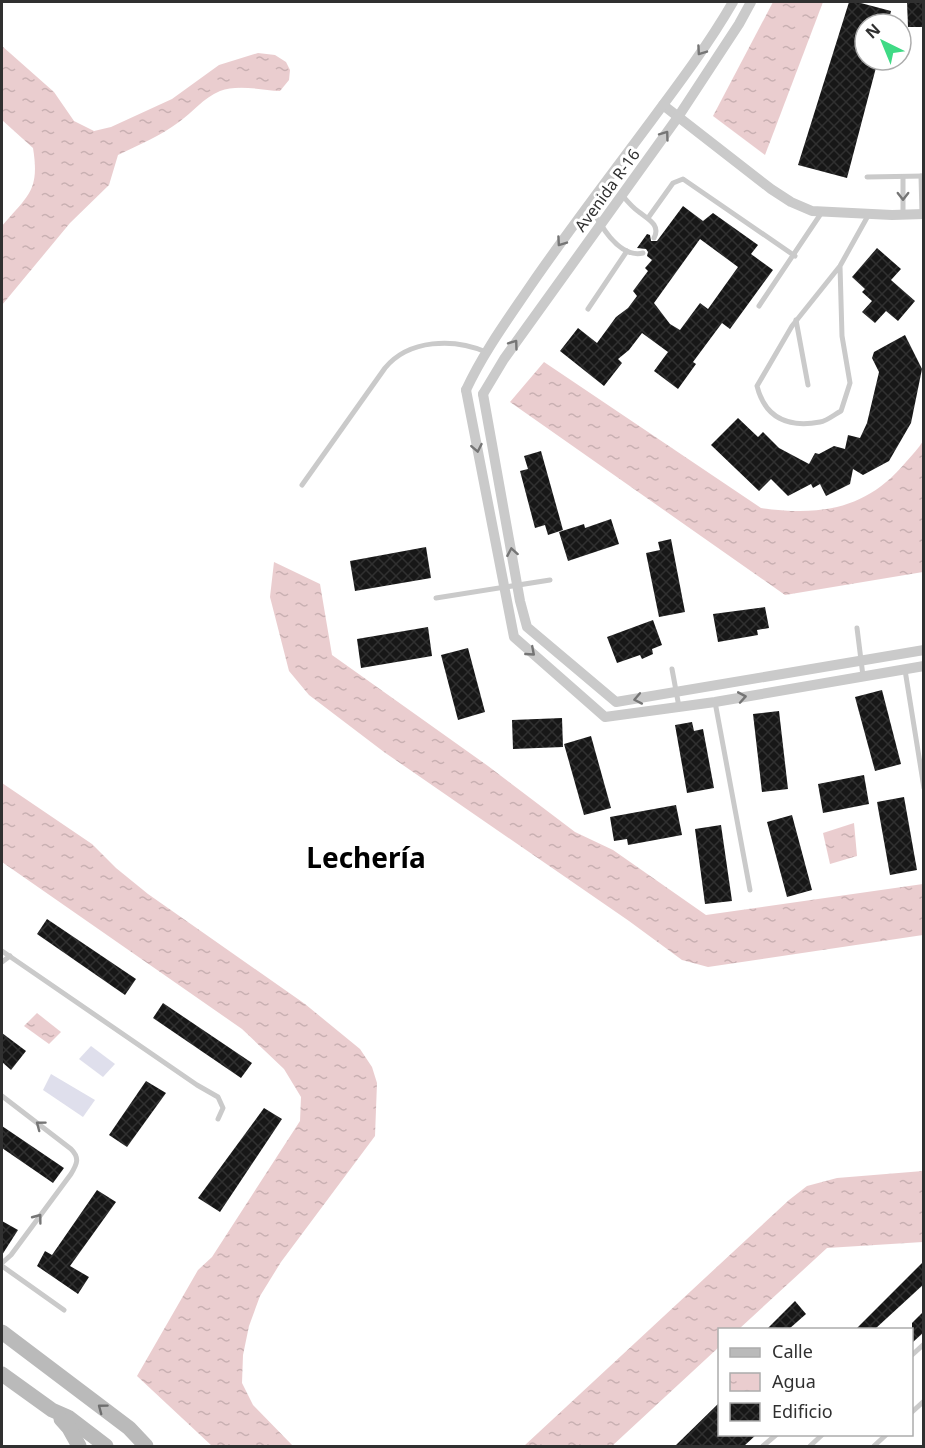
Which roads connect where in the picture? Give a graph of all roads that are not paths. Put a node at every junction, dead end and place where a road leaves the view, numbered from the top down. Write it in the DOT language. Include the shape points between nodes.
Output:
graph roads {
  1 [pos="733,2"];
  2 [pos="751,2"];
  3 [pos="663,105"];
  4 [pos="678,117"];
  5 [pos="922,176"];
  6 [pos="867,177"];
  7 [pos="903,177"];
  8 [pos="622,195"];
  9 [pos="589,204"];
  10 [pos="822,212"];
  11 [pos="869,214"];
  12 [pos="923,214"];
  13 [pos="903,215"];
  14 [pos="648,218"];
  15 [pos="600,225"];
  16 [pos="654,238"];
  17 [pos="627,251"];
  18 [pos="643,253"];
  19 [pos="795,256"];
  20 [pos="840,267"];
  21 [pos="759,306"];
  22 [pos="588,309"];
  23 [pos="796,320"];
  24 [pos="487,352"];
  25 [pos="808,385"];
  26 [pos="466,390"];
  27 [pos="483,394"];
  28 [pos="302,485"];
  29 [pos="550,580"];
  30 [pos="518,586"];
  31 [pos="503,588"];
  32 [pos="436,598"];
  33 [pos="857,628"];
  34 [pos="924,650"];
  35 [pos="861,661"];
  36 [pos="924,666"];
  37 [pos="672,669"];
  38 [pos="905,670"];
  39 [pos="807,671"];
  40 [pos="863,676"];
  41 [pos="809,686"];
  42 [pos="676,692"];
  43 [pos="715,702"];
  44 [pos="679,707"];
  45 [pos="924,788"];
  46 [pos="750,890"];
  47 [pos="2,951"];
  48 [pos="10,956"];
  49 [pos="2,962"];
  50 [pos="2,1096"];
  51 [pos="218,1119"];
  52 [pos="2,1264"];
  53 [pos="64,1310"];
  54 [pos="2,1332"];
  55 [pos="2,1374"];
  56 [pos="52,1410"];
  57 [pos="775,1436"];
  58 [pos="79,1446"];
  59 [pos="106,1446"];
  60 [pos="146,1446"];
  61 [pos="763,1446"];
  1 -- 3 [label="street, Avenida R-16, one-way"];
  2 -- 4 [label="street, Avenida R-16"];
  3 -- 4 [label="street"];
  3 -- 9 [label="street, Avenida R-16"];
  8 -- 4 [label="street, Avenida R-16, one-way"];
  4 -- 10 [label="street" via="771,189 791,202"];
  5 -- 7 [label="lane"];
  5 -- 12 [label="lane"];
  6 -- 7 [label="lane"];
  7 -- 13 [label="lane, one-way"];
  8 -- 14 [label="lane"];
  8 -- 15 [label="street, Avenida R-16"];
  9 -- 15 [label="lane"];
  9 -- 24 [label="street, Avenida R-16, one-way"];
  10 -- 11 [label="street"];
  10 -- 19 [label="lane"];
  11 -- 13 [label="street"];
  11 -- 20 [label="lane"];
  12 -- 13 [label="street"];
  14 -- 16 [label="lane" via="655,226"];
  14 -- 19 [label="lane" via="673,183 683,179"];
  15 -- 17 [label="lane"];
  27 -- 15 [label="street, Avenida R-16, one-way"];
  17 -- 18 [label="lane"];
  17 -- 22 [label="lane"];
  19 -- 21 [label="lane"];
  20 -- 23 [label="lane"];
  20 -- 23 [label="lane" via="842,336 850,383 841,411 822,422 793,423 770,414 760,398 757,386"];
  23 -- 25 [label="lane"];
  24 -- 26 [label="street, Avenida R-16"];
  24 -- 28 [label="lane" via="442,344 416,346 401,353 385,368"];
  26 -- 27 [label="street"];
  26 -- 31 [label="street, one-way"];
  30 -- 27 [label="street, one-way"];
  29 -- 30 [label="lane"];
  30 -- 31 [label="lane"];
  42 -- 30 [label="street, one-way" via="616,702 527,627"];
  31 -- 32 [label="lane"];
  31 -- 44 [label="street, one-way" via="514,637 605,717"];
  33 -- 35 [label="lane"];
  34 -- 35 [label="street"];
  35 -- 39 [label="street"];
  35 -- 40 [label="lane"];
  36 -- 38 [label="street"];
  37 -- 42 [label="lane"];
  38 -- 40 [label="street"];
  38 -- 45 [label="lane"];
  39 -- 41 [label="street"];
  39 -- 42 [label="street"];
  40 -- 41 [label="street"];
  43 -- 41 [label="street, one-way"];
  42 -- 44 [label="lane"];
  43 -- 44 [label="street"];
  43 -- 46 [label="lane"];
  47 -- 48 [label="lane"];
  48 -- 49 [label="lane"];
  48 -- 51 [label="lane" via="218,1097 223,1108"];
  52 -- 50 [label="lane, one-way" via="78,1162 71,1149"];
  52 -- 53 [label="lane"];
  60 -- 54 [label="street, one-way" via="129,1428"];
  55 -- 56 [label="street"];
  56 -- 58 [label="street"];
  56 -- 59 [label="street" via="68,1417"];
  57 -- 61 [label="lane"];
}
